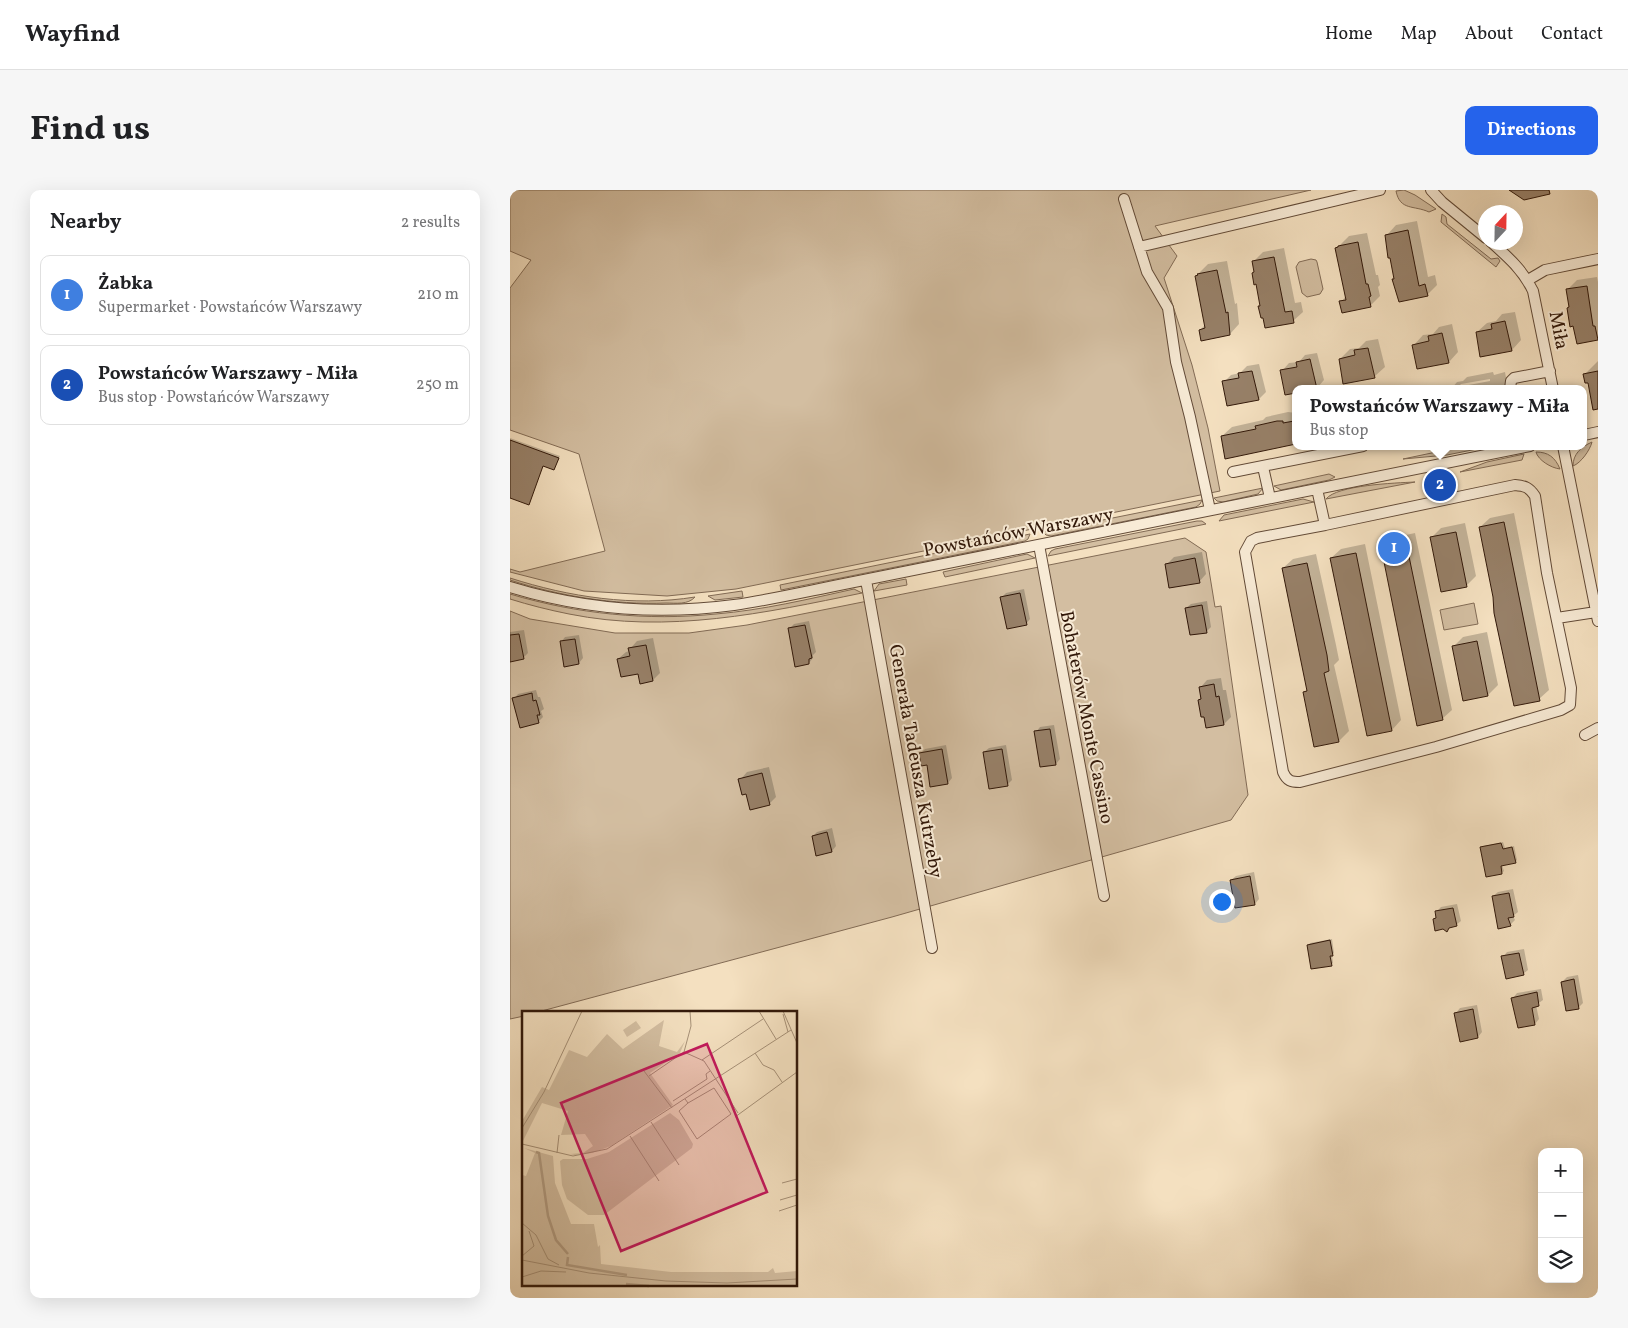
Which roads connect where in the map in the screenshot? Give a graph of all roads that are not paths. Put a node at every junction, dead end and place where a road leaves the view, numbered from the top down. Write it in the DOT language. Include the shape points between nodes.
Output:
graph roads {
  1 [pos="1380,190"];
  2 [pos="1431,190"];
  3 [pos="1124,199"];
  4 [pos="1478,231"];
  5 [pos="1139,247"];
  6 [pos="1500,250"];
  7 [pos="1598,259"];
  8 [pos="1528,280"];
  9 [pos="1550,371"];
  10 [pos="1510,385"];
  11 [pos="1553,385"];
  12 [pos="1344,450"];
  13 [pos="1510,450"];
  14 [pos="1564,450"];
  15 [pos="1264,467"];
  16 [pos="1233,472"];
  17 [pos="1317,489"];
  18 [pos="1270,498"];
  19 [pos="1210,510"];
  20 [pos="1325,525"];
  21 [pos="1039,545"];
  22 [pos="866,580"];
  23 [pos="510,587"];
  24 [pos="1597,616"];
  25 [pos="1556,618"];
  26 [pos="1598,728"];
  27 [pos="1586,735"];
  28 [pos="1104,896"];
  29 [pos="932,948"];
  1 -- 5 [label="street"];
  2 -- 4 [label="street"];
  3 -- 5 [label="street"];
  5 -- 19 [label="street" via="1147,272 1168,308 1176,362"];
  6 -- 8 [label="street"];
  7 -- 8 [label="street" via="1546,270"];
  8 -- 9 [label="street, Miła" via="1535,298"];
  9 -- 10 [label="street" via="1514,378"];
  9 -- 11 [label="street, Miła"];
  12 -- 15 [label="street"];
  13 -- 17 [label="street, Powstańców Warszawy"];
  14 -- 24 [label="street"];
  15 -- 16 [label="street"];
  15 -- 18 [label="street"];
  17 -- 18 [label="street, Powstańców Warszawy"];
  17 -- 20 [label="street"];
  18 -- 19 [label="street, Powstańców Warszawy"];
  19 -- 21 [label="street, Powstańców Warszawy"];
  20 -- 25 [label="street" via="1515,485 1525,486 1535,496"];
  20 -- 25 [label="street" via="1257,538 1251,541 1245,552 1283,772 1290,782 1436,747 1570,705 1571,688"];
  21 -- 22 [label="street, Powstańców Warszawy"];
  21 -- 28 [label="street, Bohaterów Monte Cassino"];
  22 -- 23 [label="street, Powstańców Warszawy" via="760,601 646,610 599,606"];
  22 -- 29 [label="street, Generała Tadeusza Kutrzeby"];
  24 -- 25 [label="street"];
  26 -- 27 [label="street"];
}
